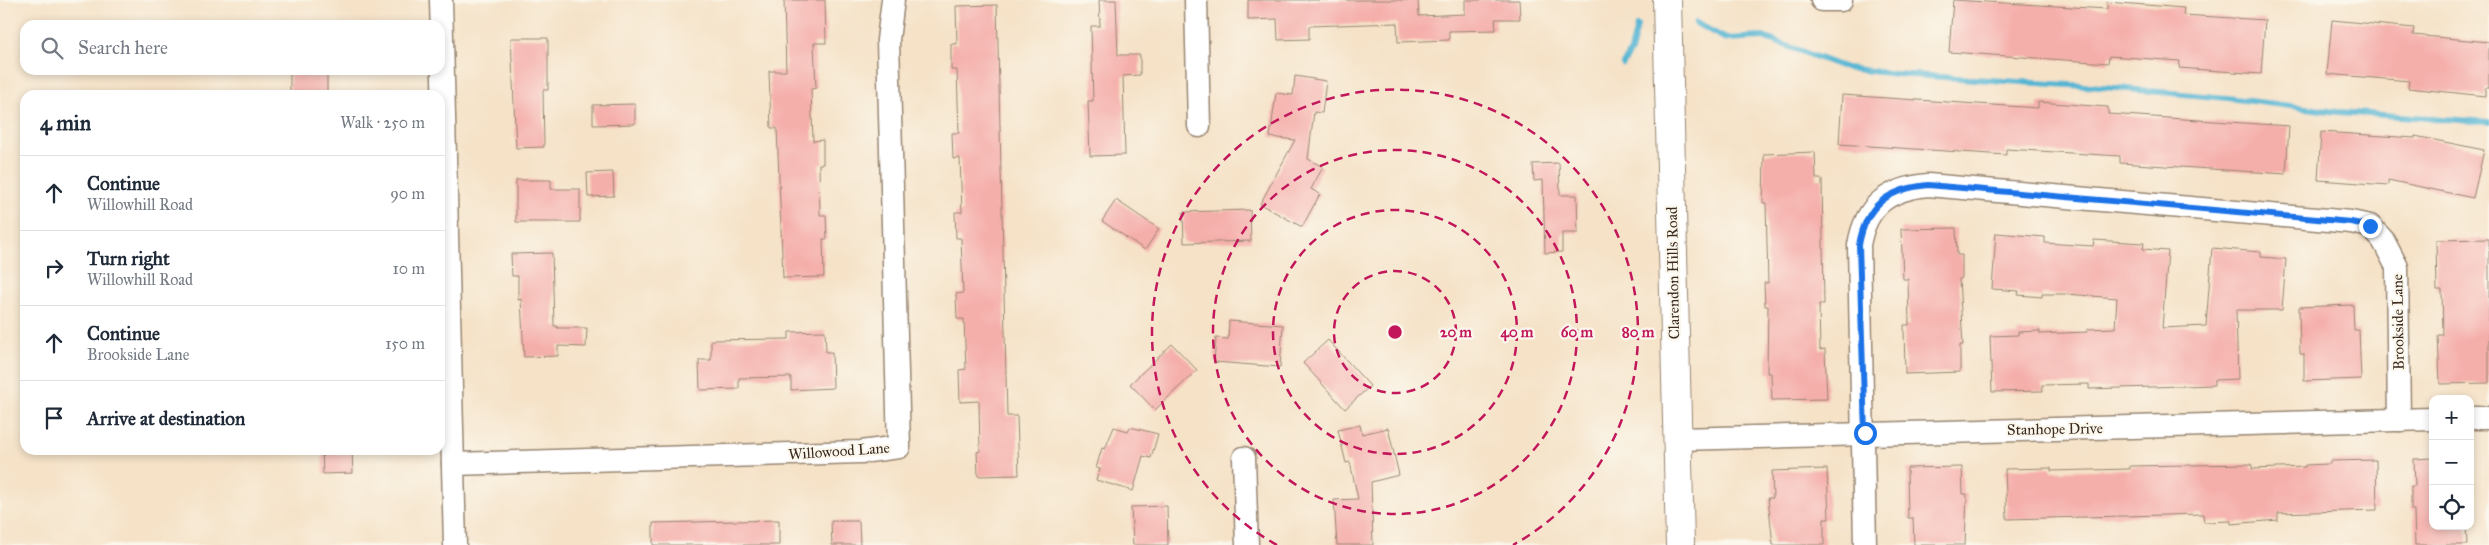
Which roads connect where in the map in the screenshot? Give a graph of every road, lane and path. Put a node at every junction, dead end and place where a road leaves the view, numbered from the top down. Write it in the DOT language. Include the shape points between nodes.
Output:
graph roads {
  1 [pos="441,0"];
  2 [pos="893,0"];
  3 [pos="1196,0"];
  4 [pos="1667,0"];
  5 [pos="1822,0"];
  6 [pos="1841,0"];
  7 [pos="442,20"];
  8 [pos="443,75"];
  9 [pos="443,90"];
  10 [pos="1199,126"];
  11 [pos="445,155"];
  12 [pos="2474,418"];
  13 [pos="2489,418"];
  14 [pos="2429,419"];
  15 [pos="2400,420"];
  16 [pos="1865,433"];
  17 [pos="1678,439"];
  18 [pos="1244,458"];
  19 [pos="453,464"];
  20 [pos="455,545"];
  21 [pos="1247,545"];
  22 [pos="1680,545"];
  23 [pos="1865,545"];
  1 -- 7 [label="street"];
  2 -- 19 [label="street, Willowood Lane" via="888,40 899,447 861,452"];
  3 -- 10 [label="street"];
  4 -- 17 [label="street, Clarendon Hills Road"];
  5 -- 6 [label="street"];
  8 -- 9 [label="street"];
  11 -- 19 [label="street"];
  12 -- 13 [label="street"];
  14 -- 15 [label="street, Stanhope Drive"];
  15 -- 16 [label="street, Stanhope Drive"];
  15 -- 16 [label="street, Brookside Lane" via="2398,272 2394,257 2370,226 1928,185 1908,187 1890,195 1868,216 1861,235"];
  16 -- 17 [label="street, Stanhope Drive"];
  16 -- 23 [label="street, Brookside Lane"];
  17 -- 22 [label="street, Clarendon Hills Road"];
  18 -- 21 [label="street"];
  19 -- 20 [label="street"];
}
